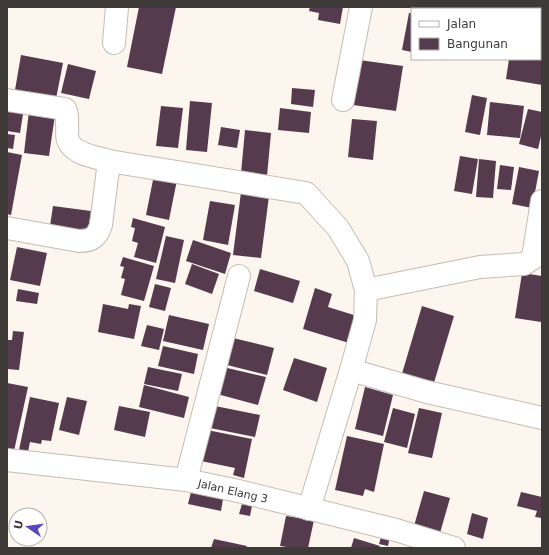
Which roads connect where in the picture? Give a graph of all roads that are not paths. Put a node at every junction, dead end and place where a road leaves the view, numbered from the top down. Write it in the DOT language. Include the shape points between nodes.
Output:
graph roads {
  1 [pos="117,7"];
  2 [pos="361,7"];
  3 [pos="114,42"];
  4 [pos="7,100"];
  5 [pos="343,100"];
  6 [pos="110,161"];
  7 [pos="542,201"];
  8 [pos="7,228"];
  9 [pos="239,276"];
  10 [pos="366,290"];
  11 [pos="351,370"];
  12 [pos="542,418"];
  13 [pos="7,460"];
  14 [pos="186,480"];
  15 [pos="309,509"];
  16 [pos="423,544"];
  17 [pos="454,548"];
  1 -- 3 [label="street"];
  2 -- 5 [label="street"];
  4 -- 6 [label="street" via="65,109 68,140 73,149"];
  6 -- 8 [label="street" via="101,225 94,238 79,241"];
  6 -- 10 [label="street" via="306,193 338,228 358,261"];
  7 -- 10 [label="street" via="532,259 524,264 480,267"];
  9 -- 14 [label="street"];
  10 -- 11 [label="street" via="366,320"];
  11 -- 12 [label="street" via="427,392"];
  11 -- 15 [label="street"];
  13 -- 14 [label="street, Jalan Elang 3"];
  14 -- 15 [label="street, Jalan Elang 3"];
  15 -- 16 [label="street, Jalan Elang 3" via="396,530"];
  16 -- 17 [label="street, Jalan Elang 3"];
}
